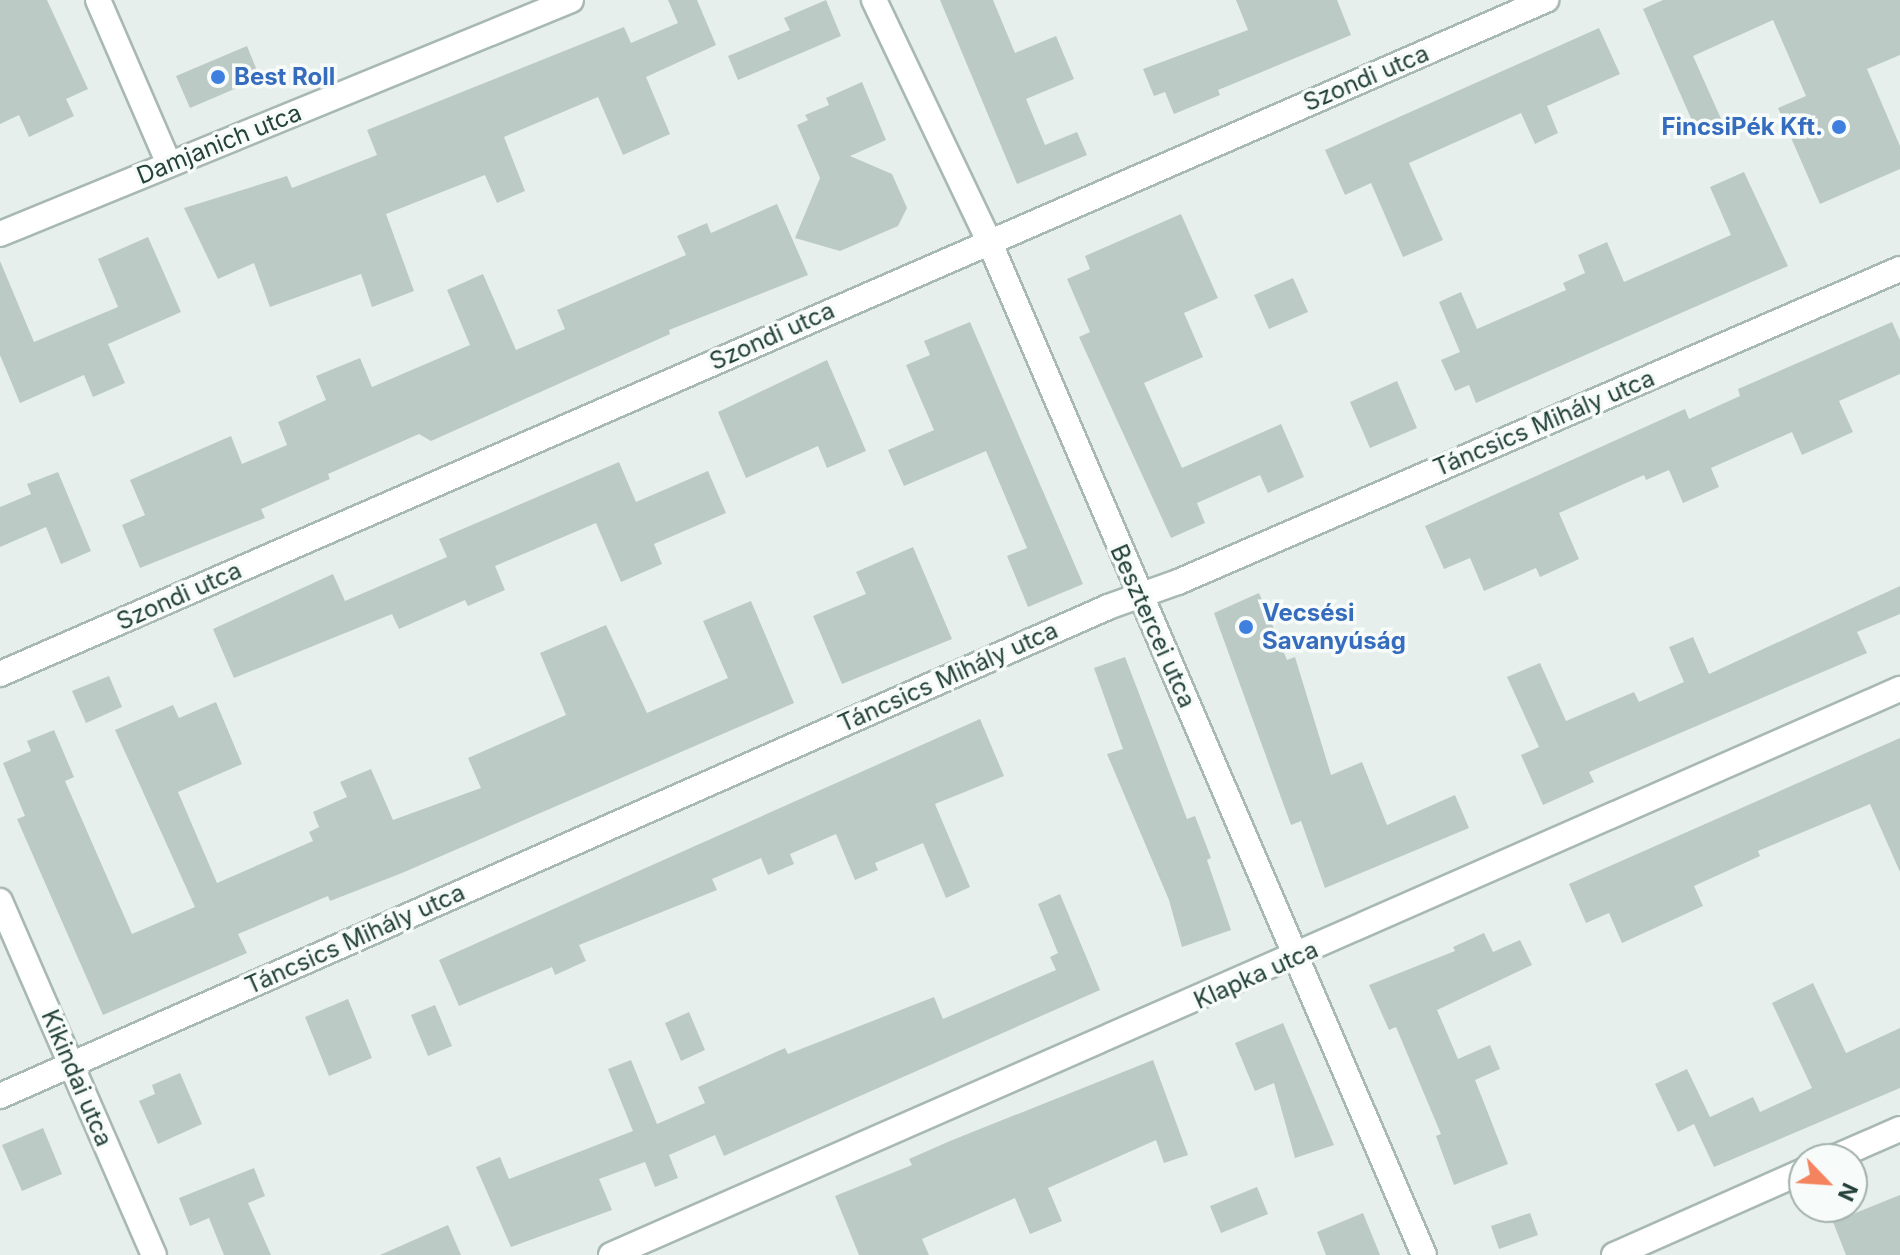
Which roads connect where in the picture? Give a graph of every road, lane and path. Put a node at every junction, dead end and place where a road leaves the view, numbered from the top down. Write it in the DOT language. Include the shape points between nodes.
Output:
graph roads {
  1 [pos="98,0"];
  2 [pos="571,0"];
  3 [pos="874,0"];
  4 [pos="1546,0"];
  5 [pos="169,164"];
  6 [pos="0,234"];
  7 [pos="989,241"];
  8 [pos="1900,269"];
  9 [pos="1138,594"];
  10 [pos="0,674"];
  11 [pos="1900,689"];
  12 [pos="0,901"];
  13 [pos="1297,954"];
  14 [pos="71,1065"];
  15 [pos="0,1096"];
  16 [pos="1900,1129"];
  17 [pos="1868,1143"];
  18 [pos="1788,1178"];
  19 [pos="154,1255"];
  20 [pos="611,1255"];
  21 [pos="1424,1255"];
  22 [pos="1614,1255"];
  1 -- 5 [label="street"];
  2 -- 5 [label="street, Damjanich utca"];
  3 -- 7 [label="street, Besztercei utca"];
  4 -- 7 [label="street, Szondi utca"];
  5 -- 6 [label="street, Damjanich utca"];
  7 -- 9 [label="street, Besztercei utca"];
  7 -- 10 [label="street, Szondi utca"];
  8 -- 9 [label="street, Táncsics Mihály utca" via="1178,582"];
  9 -- 13 [label="street, Besztercei utca"];
  9 -- 14 [label="street, Táncsics Mihály utca"];
  11 -- 13 [label="street, Klapka utca"];
  12 -- 14 [label="street, Kikindai utca"];
  13 -- 20 [label="street, Klapka utca"];
  13 -- 21 [label="street, Besztercei utca"];
  14 -- 15 [label="street, Táncsics Mihály utca"];
  14 -- 19 [label="street, Kikindai utca"];
  16 -- 17 [label="street"];
  18 -- 22 [label="street"];
}
